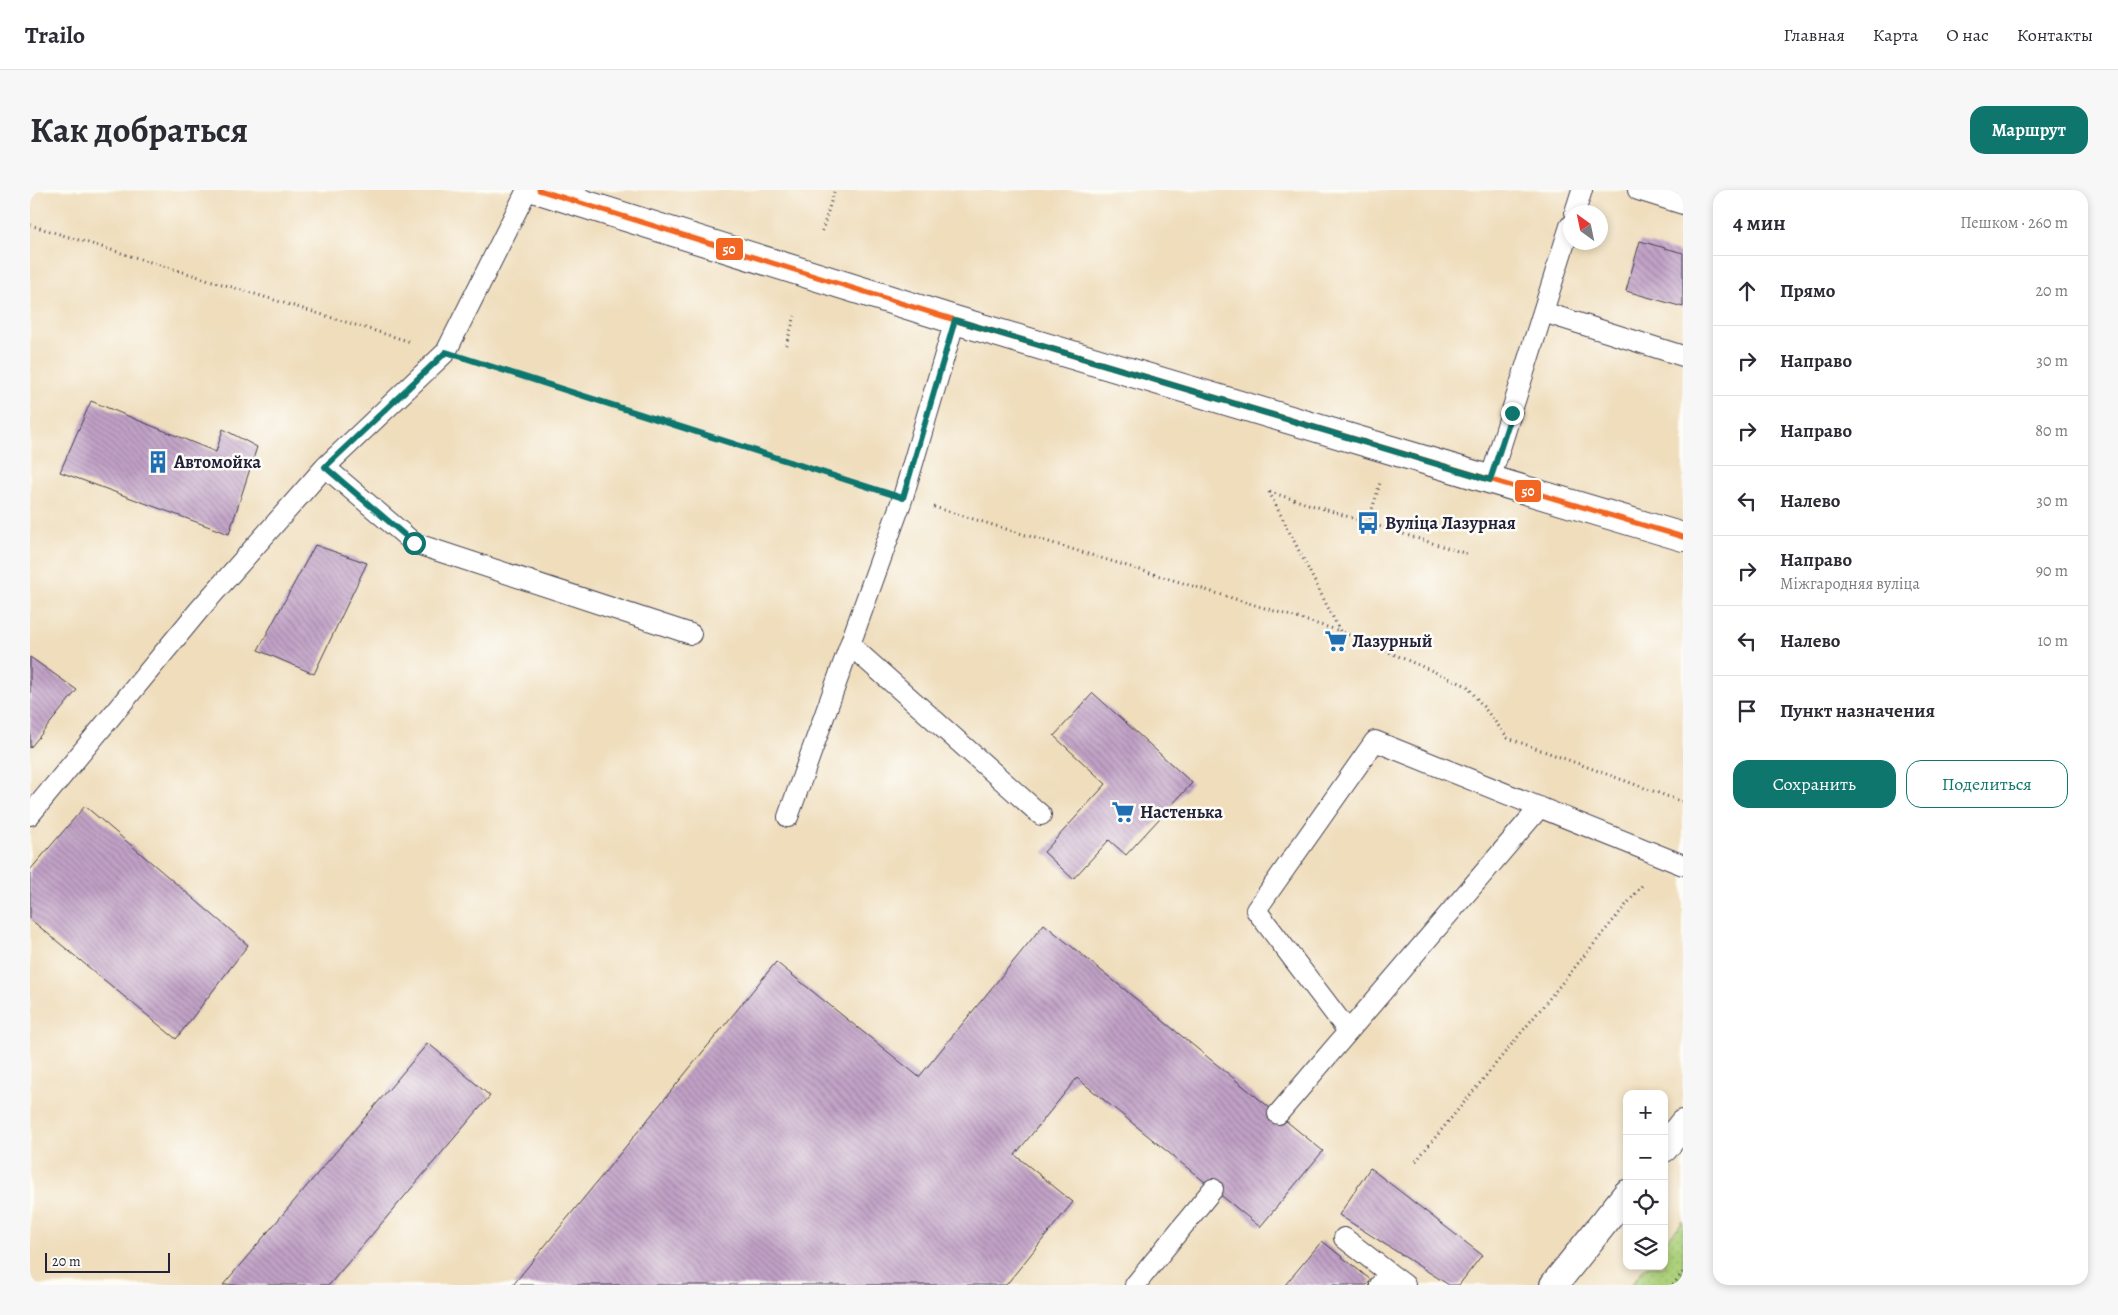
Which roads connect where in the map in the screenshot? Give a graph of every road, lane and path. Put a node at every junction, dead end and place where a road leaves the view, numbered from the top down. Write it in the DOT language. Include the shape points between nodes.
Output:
graph roads {
  1 [pos="527,190"];
  2 [pos="539,190"];
  3 [pos="1582,190"];
  4 [pos="1638,190"];
  5 [pos="834,192"];
  6 [pos="1683,204"];
  7 [pos="1577,205"];
  8 [pos="30,225"];
  9 [pos="822,231"];
  10 [pos="1563,248"];
  11 [pos="1543,312"];
  12 [pos="795,316"];
  13 [pos="955,320"];
  14 [pos="786,345"];
  15 [pos="446,352"];
  16 [pos="1683,356"];
  17 [pos="325,467"];
  18 [pos="1490,480"];
  19 [pos="903,498"];
  20 [pos="1683,537"];
  21 [pos="1467,554"];
  22 [pos="1340,631"];
  23 [pos="691,634"];
  24 [pos="850,645"];
  25 [pos="1683,802"];
  26 [pos="1540,807"];
  27 [pos="30,815"];
  28 [pos="1041,815"];
  29 [pos="788,816"];
  30 [pos="1664,858"];
  31 [pos="1683,865"];
  32 [pos="1348,1031"];
  33 [pos="1278,1114"];
  34 [pos="1683,1124"];
  35 [pos="1668,1143"];
  36 [pos="1416,1161"];
  37 [pos="1213,1189"];
  38 [pos="1623,1199"];
  39 [pos="1344,1238"];
  40 [pos="1683,1272"];
  41 [pos="1384,1279"];
  42 [pos="1135,1285"];
  43 [pos="1405,1285"];
  44 [pos="1554,1285"];
  45 [pos="1673,1285"];
  1 -- 15 [label="lane"];
  2 -- 13 [label="main road"];
  3 -- 7 [label="lane"];
  4 -- 6 [label="lane"];
  5 -- 9 [label="path"];
  8 -- 15 [label="path"];
  10 -- 11 [label="lane"];
  11 -- 16 [label="lane"];
  11 -- 18 [label="lane"];
  12 -- 14 [label="path"];
  13 -- 18 [label="main road"];
  13 -- 19 [label="lane"];
  15 -- 17 [label="lane"];
  15 -- 19 [label="path"];
  17 -- 23 [label="lane" via="414,543"];
  17 -- 27 [label="lane" via="199,610"];
  18 -- 20 [label="main road"];
  19 -- 22 [label="path"];
  19 -- 24 [label="lane"];
  21 -- 22 [label="path" via="1269,492"];
  22 -- 25 [label="path" via="1467,686 1508,738"];
  24 -- 28 [label="lane"];
  24 -- 29 [label="lane"];
  26 -- 30 [label="lane"];
  26 -- 32 [label="lane"];
  26 -- 32 [label="lane" via="1375,741 1256,910"];
  30 -- 31 [label="lane"];
  30 -- 36 [label="path"];
  32 -- 33 [label="lane"];
  34 -- 35 [label="main road"];
  37 -- 42 [label="lane"];
  38 -- 44 [label="main road"];
  39 -- 41 [label="lane"];
  40 -- 45 [label="path"];
  41 -- 43 [label="lane"];
}
